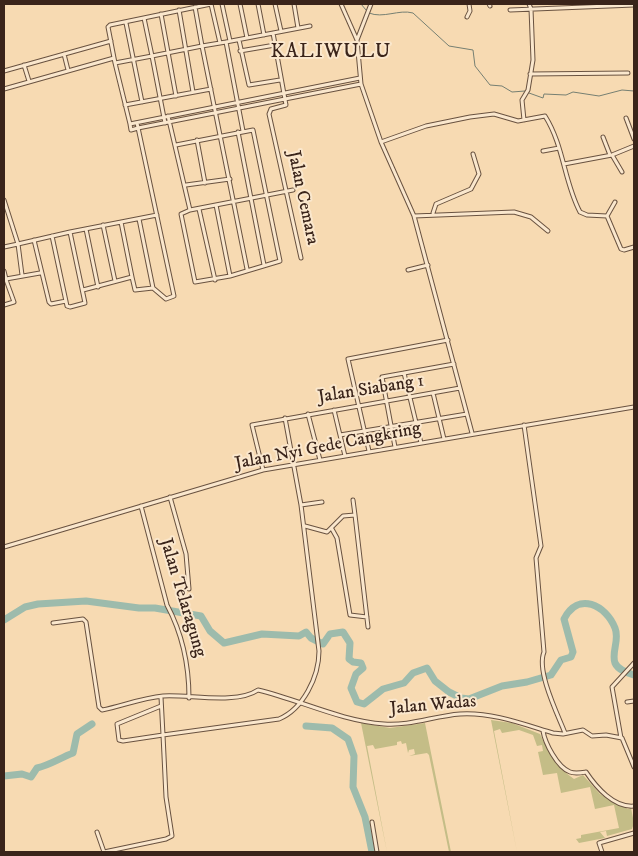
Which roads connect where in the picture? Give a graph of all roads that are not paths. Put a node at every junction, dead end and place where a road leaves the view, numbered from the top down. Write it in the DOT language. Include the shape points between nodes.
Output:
graph roads {
  1 [pos="211,4"];
  2 [pos="222,4"];
  3 [pos="240,4"];
  4 [pos="258,4"];
  5 [pos="275,4"];
  6 [pos="294,4"];
  7 [pos="341,4"];
  8 [pos="371,4"];
  9 [pos="469,4"];
  10 [pos="529,4"];
  11 [pos="603,5"];
  12 [pos="634,5"];
  13 [pos="195,7"];
  14 [pos="531,9"];
  15 [pos="179,10"];
  16 [pos="510,10"];
  17 [pos="161,14"];
  18 [pos="467,17"];
  19 [pos="144,18"];
  20 [pos="126,23"];
  21 [pos="310,26"];
  22 [pos="298,28"];
  23 [pos="281,31"];
  24 [pos="273,33"];
  25 [pos="264,34"];
  26 [pos="247,38"];
  27 [pos="239,40"];
  28 [pos="357,40"];
  29 [pos="111,41"];
  30 [pos="228,42"];
  31 [pos="220,43"];
  32 [pos="274,45"];
  33 [pos="202,46"];
  34 [pos="186,50"];
  35 [pos="240,51"];
  36 [pos="167,53"];
  37 [pos="64,54"];
  38 [pos="152,56"];
  39 [pos="114,58"];
  40 [pos="133,60"];
  41 [pos="115,63"];
  42 [pos="24,65"];
  43 [pos="68,70"];
  44 [pos="4,71"];
  45 [pos="628,73"];
  46 [pos="530,74"];
  47 [pos="360,78"];
  48 [pos="280,80"];
  49 [pos="28,81"];
  50 [pos="361,84"];
  51 [pos="4,89"];
  52 [pos="211,89"];
  53 [pos="193,92"];
  54 [pos="283,93"];
  55 [pos="176,96"];
  56 [pos="160,99"];
  57 [pos="285,99"];
  58 [pos="142,102"];
  59 [pos="238,102"];
  60 [pos="125,105"];
  61 [pos="216,106"];
  62 [pos="239,109"];
  63 [pos="217,113"];
  64 [pos="166,117"];
  65 [pos="626,118"];
  66 [pos="524,120"];
  67 [pos="137,122"];
  68 [pos="167,122"];
  69 [pos="130,124"];
  70 [pos="138,128"];
  71 [pos="244,131"];
  72 [pos="238,132"];
  73 [pos="221,136"];
  74 [pos="603,138"];
  75 [pos="634,139"];
  76 [pos="197,140"];
  77 [pos="381,142"];
  78 [pos="176,144"];
  79 [pos="634,146"];
  80 [pos="559,148"];
  81 [pos="543,151"];
  82 [pos="472,154"];
  83 [pos="611,155"];
  84 [pos="564,164"];
  85 [pos="622,172"];
  86 [pos="230,179"];
  87 [pos="205,183"];
  88 [pos="186,185"];
  89 [pos="292,190"];
  90 [pos="286,191"];
  91 [pos="266,195"];
  92 [pos="251,199"];
  93 [pos="4,200"];
  94 [pos="234,202"];
  95 [pos="615,202"];
  96 [pos="216,205"];
  97 [pos="199,209"];
  98 [pos="190,210"];
  99 [pos="433,214"];
  100 [pos="157,215"];
  101 [pos="414,216"];
  102 [pos="607,216"];
  103 [pos="139,218"];
  104 [pos="120,222"];
  105 [pos="103,226"];
  106 [pos="86,229"];
  107 [pos="548,231"];
  108 [pos="70,232"];
  109 [pos="52,236"];
  110 [pos="34,240"];
  111 [pos="18,244"];
  112 [pos="4,247"];
  113 [pos="634,247"];
  114 [pos="301,258"];
  115 [pos="428,265"];
  116 [pos="264,266"];
  117 [pos="247,269"];
  118 [pos="408,270"];
  119 [pos="4,271"];
  120 [pos="40,273"];
  121 [pos="22,275"];
  122 [pos="230,276"];
  123 [pos="132,277"];
  124 [pos="5,278"];
  125 [pos="215,280"];
  126 [pos="115,281"];
  127 [pos="98,287"];
  128 [pos="153,288"];
  129 [pos="83,290"];
  130 [pos="66,301"];
  131 [pos="4,305"];
  132 [pos="448,340"];
  133 [pos="454,364"];
  134 [pos="404,373"];
  135 [pos="460,388"];
  136 [pos="433,394"];
  137 [pos="409,398"];
  138 [pos="385,401"];
  139 [pos="359,405"];
  140 [pos="634,407"];
  141 [pos="334,410"];
  142 [pos="308,414"];
  143 [pos="467,414"];
  144 [pos="285,418"];
  145 [pos="440,418"];
  146 [pos="415,422"];
  147 [pos="391,425"];
  148 [pos="524,425"];
  149 [pos="365,430"];
  150 [pos="472,433"];
  151 [pos="340,435"];
  152 [pos="444,439"];
  153 [pos="420,443"];
  154 [pos="395,447"];
  155 [pos="369,452"];
  156 [pos="345,456"];
  157 [pos="320,460"];
  158 [pos="295,464"];
  159 [pos="263,470"];
  160 [pos="170,497"];
  161 [pos="353,500"];
  162 [pos="322,502"];
  163 [pos="301,505"];
  164 [pos="141,506"];
  165 [pos="355,515"];
  166 [pos="304,526"];
  167 [pos="332,529"];
  168 [pos="4,547"];
  169 [pos="189,589"];
  170 [pos="367,617"];
  171 [pos="53,623"];
  172 [pos="368,627"];
  173 [pos="634,663"];
  174 [pos="160,696"];
  175 [pos="189,698"];
  176 [pos="634,701"];
  177 [pos="627,702"];
  178 [pos="302,703"];
  179 [pos="161,706"];
  180 [pos="543,731"];
  181 [pos="565,733"];
  182 [pos="163,735"];
  183 [pos="622,738"];
  184 [pos="634,748"];
  185 [pos="628,751"];
  186 [pos="634,767"];
  187 [pos="634,806"];
  188 [pos="372,822"];
  189 [pos="97,832"];
  190 [pos="634,833"];
  191 [pos="377,852"];
  192 [pos="602,852"];
  1 -- 13 [label="street"];
  1 -- 31 [label="street"];
  2 -- 30 [label="street"];
  3 -- 26 [label="street"];
  4 -- 25 [label="street"];
  5 -- 23 [label="street"];
  6 -- 22 [label="street"];
  7 -- 28 [label="street"];
  8 -- 28 [label="street"];
  9 -- 18 [label="street"];
  10 -- 14 [label="street"];
  11 -- 12 [label="street"];
  11 -- 14 [label="street"];
  13 -- 15 [label="street"];
  13 -- 33 [label="street"];
  14 -- 16 [label="street"];
  14 -- 46 [label="street" via="533,45"];
  15 -- 17 [label="street"];
  15 -- 34 [label="street"];
  17 -- 19 [label="street"];
  17 -- 36 [label="street"];
  19 -- 20 [label="street"];
  19 -- 38 [label="street"];
  20 -- 29 [label="street" via="109,26"];
  20 -- 40 [label="street"];
  21 -- 22 [label="street"];
  22 -- 23 [label="street"];
  23 -- 24 [label="street"];
  24 -- 25 [label="street"];
  24 -- 32 [label="street"];
  25 -- 26 [label="street"];
  26 -- 27 [label="street"];
  27 -- 30 [label="street"];
  27 -- 35 [label="street"];
  28 -- 47 [label="street"];
  29 -- 37 [label="street"];
  29 -- 39 [label="street"];
  30 -- 31 [label="street"];
  30 -- 59 [label="street"];
  31 -- 33 [label="street"];
  32 -- 35 [label="street"];
  32 -- 48 [label="street"];
  33 -- 34 [label="street"];
  33 -- 52 [label="street"];
  34 -- 36 [label="street"];
  34 -- 53 [label="street"];
  35 -- 48 [label="street" via="249,85"];
  36 -- 38 [label="street"];
  36 -- 55 [label="street"];
  37 -- 42 [label="street"];
  37 -- 43 [label="street"];
  38 -- 40 [label="street"];
  38 -- 56 [label="street"];
  39 -- 41 [label="street"];
  39 -- 43 [label="street"];
  40 -- 41 [label="street"];
  40 -- 58 [label="street"];
  41 -- 60 [label="street"];
  42 -- 44 [label="street"];
  42 -- 49 [label="street"];
  43 -- 49 [label="street"];
  45 -- 46 [label="street"];
  46 -- 66 [label="street" via="528,90 523,98"];
  47 -- 50 [label="street"];
  47 -- 54 [label="street"];
  48 -- 54 [label="street"];
  49 -- 51 [label="street"];
  50 -- 57 [label="street"];
  50 -- 77 [label="street"];
  52 -- 53 [label="street"];
  52 -- 61 [label="street"];
  53 -- 55 [label="street"];
  54 -- 57 [label="street"];
  54 -- 59 [label="street"];
  55 -- 56 [label="street"];
  56 -- 58 [label="street"];
  56 -- 64 [label="street"];
  57 -- 62 [label="street"];
  57 -- 90 [label="street, Jalan Cemara" via="286,105 269,111"];
  58 -- 60 [label="street"];
  59 -- 61 [label="street"];
  59 -- 62 [label="street"];
  60 -- 69 [label="street"];
  61 -- 63 [label="street"];
  61 -- 64 [label="street"];
  62 -- 63 [label="street"];
  62 -- 71 [label="street"];
  63 -- 68 [label="street"];
  63 -- 73 [label="street"];
  64 -- 67 [label="street"];
  64 -- 68 [label="street"];
  65 -- 75 [label="street"];
  66 -- 77 [label="street" via="494,114 470,117 426,126"];
  66 -- 80 [label="street" via="545,116"];
  67 -- 69 [label="street"];
  67 -- 70 [label="street"];
  68 -- 70 [label="street"];
  68 -- 78 [label="street"];
  69 -- 70 [label="street" via="131,130"];
  70 -- 100 [label="street"];
  71 -- 72 [label="street"];
  71 -- 91 [label="street" via="253,130"];
  72 -- 73 [label="street"];
  72 -- 92 [label="street"];
  73 -- 76 [label="street"];
  73 -- 86 [label="street"];
  74 -- 83 [label="street"];
  76 -- 78 [label="street"];
  76 -- 87 [label="street"];
  77 -- 101 [label="street"];
  78 -- 88 [label="street"];
  79 -- 83 [label="street"];
  80 -- 81 [label="street"];
  80 -- 84 [label="street"];
  82 -- 99 [label="street" via="479,174 474,186 436,204"];
  83 -- 84 [label="street"];
  83 -- 85 [label="street"];
  84 -- 102 [label="street" via="580,212"];
  86 -- 87 [label="street"];
  86 -- 94 [label="street"];
  87 -- 88 [label="street"];
  88 -- 98 [label="street"];
  89 -- 90 [label="street"];
  90 -- 91 [label="street"];
  90 -- 114 [label="street, Jalan Cemara"];
  91 -- 92 [label="street"];
  91 -- 116 [label="street" via="280,260"];
  92 -- 94 [label="street"];
  92 -- 116 [label="street"];
  93 -- 111 [label="street"];
  94 -- 96 [label="street"];
  94 -- 117 [label="street"];
  95 -- 102 [label="street"];
  96 -- 97 [label="street"];
  96 -- 122 [label="street"];
  97 -- 98 [label="street"];
  97 -- 125 [label="street"];
  98 -- 125 [label="street" via="181,214 195,282"];
  99 -- 101 [label="street"];
  99 -- 107 [label="street" via="514,212 531,217"];
  100 -- 103 [label="street"];
  100 -- 128 [label="street" via="174,296 166,299"];
  101 -- 115 [label="street"];
  102 -- 113 [label="street" via="621,249"];
  103 -- 104 [label="street"];
  103 -- 128 [label="street"];
  104 -- 105 [label="street"];
  104 -- 123 [label="street"];
  105 -- 106 [label="street"];
  105 -- 126 [label="street"];
  106 -- 108 [label="street"];
  106 -- 127 [label="street"];
  108 -- 109 [label="street"];
  108 -- 129 [label="street"];
  109 -- 110 [label="street"];
  109 -- 130 [label="street"];
  110 -- 111 [label="street"];
  110 -- 120 [label="street"];
  111 -- 112 [label="street"];
  111 -- 121 [label="street"];
  115 -- 118 [label="street"];
  115 -- 132 [label="street"];
  116 -- 117 [label="street"];
  117 -- 122 [label="street"];
  119 -- 124 [label="street"];
  120 -- 121 [label="street"];
  120 -- 130 [label="street" via="50,304"];
  121 -- 124 [label="street"];
  122 -- 125 [label="street"];
  123 -- 126 [label="street"];
  123 -- 128 [label="street" via="135,290"];
  124 -- 131 [label="street" via="14,302"];
  126 -- 127 [label="street"];
  127 -- 129 [label="street"];
  129 -- 130 [label="street" via="84,304 70,307"];
  132 -- 133 [label="street"];
  132 -- 139 [label="street" via="349,359"];
  133 -- 134 [label="street"];
  133 -- 135 [label="street"];
  134 -- 137 [label="street"];
  134 -- 138 [label="street" via="382,377"];
  135 -- 136 [label="street, Jalan Siabang 1"];
  135 -- 143 [label="street"];
  136 -- 137 [label="street, Jalan Siabang 1"];
  136 -- 145 [label="street"];
  137 -- 138 [label="street, Jalan Siabang 1"];
  137 -- 146 [label="street"];
  138 -- 139 [label="street, Jalan Siabang 1"];
  138 -- 147 [label="street"];
  139 -- 141 [label="street, Jalan Siabang 1"];
  139 -- 149 [label="street"];
  140 -- 148 [label="street, Jalan Nyi Gede Cangkring"];
  141 -- 142 [label="street, Jalan Siabang 1"];
  141 -- 151 [label="street"];
  142 -- 144 [label="street, Jalan Siabang 1"];
  142 -- 157 [label="street"];
  143 -- 145 [label="street"];
  143 -- 150 [label="street"];
  144 -- 158 [label="street"];
  144 -- 159 [label="street, Jalan Siabang 1" via="252,425"];
  145 -- 146 [label="street"];
  145 -- 152 [label="street"];
  146 -- 147 [label="street"];
  146 -- 153 [label="street"];
  147 -- 149 [label="street"];
  147 -- 154 [label="street"];
  148 -- 150 [label="street, Jalan Nyi Gede Cangkring"];
  148 -- 181 [label="street" via="541,541 536,558 542,660 545,678"];
  149 -- 151 [label="street"];
  149 -- 155 [label="street"];
  150 -- 152 [label="street, Jalan Nyi Gede Cangkring"];
  151 -- 156 [label="street"];
  152 -- 153 [label="street, Jalan Nyi Gede Cangkring"];
  153 -- 154 [label="street, Jalan Nyi Gede Cangkring"];
  154 -- 155 [label="street, Jalan Nyi Gede Cangkring"];
  155 -- 156 [label="street, Jalan Nyi Gede Cangkring"];
  156 -- 157 [label="street, Jalan Nyi Gede Cangkring"];
  157 -- 158 [label="street, Jalan Nyi Gede Cangkring"];
  158 -- 159 [label="street, Jalan Nyi Gede Cangkring"];
  158 -- 163 [label="street"];
  159 -- 160 [label="street, Jalan Nyi Gede Cangkring"];
  160 -- 164 [label="street, Jalan Nyi Gede Cangkring"];
  160 -- 169 [label="street" via="186,556"];
  161 -- 165 [label="street"];
  162 -- 163 [label="street"];
  163 -- 166 [label="street"];
  164 -- 168 [label="street, Jalan Nyi Gede Cangkring"];
  164 -- 175 [label="street, Jalan Telaragung" via="167,605 187,657"];
  165 -- 167 [label="street" via="341,517"];
  165 -- 170 [label="street"];
  166 -- 167 [label="street" via="325,532"];
  166 -- 178 [label="street" via="318,661"];
  167 -- 170 [label="street" via="350,616"];
  170 -- 172 [label="street"];
  171 -- 174 [label="street, Jalan Wadas" via="86,622 101,710"];
  173 -- 183 [label="street" via="612,687"];
  174 -- 175 [label="street, Jalan Wadas"];
  174 -- 179 [label="street"];
  175 -- 178 [label="street, Jalan Wadas" via="248,695 258,690"];
  176 -- 177 [label="street"];
  178 -- 180 [label="street, Jalan Wadas" via="374,723 402,724 472,714 494,716"];
  178 -- 182 [label="street" via="279,719"];
  179 -- 182 [label="street"];
  179 -- 182 [label="street" via="116,727 122,741"];
  180 -- 181 [label="street, Jalan Wadas"];
  180 -- 187 [label="street" via="565,770 576,774 586,772 601,792 624,805"];
  181 -- 183 [label="street, Jalan Wadas" via="581,730 593,736"];
  182 -- 189 [label="street" via="166,797 172,836 104,852"];
  183 -- 185 [label="street"];
  184 -- 185 [label="street"];
  185 -- 186 [label="street"];
  188 -- 191 [label="street"];
  190 -- 192 [label="street" via="599,843"];
}
